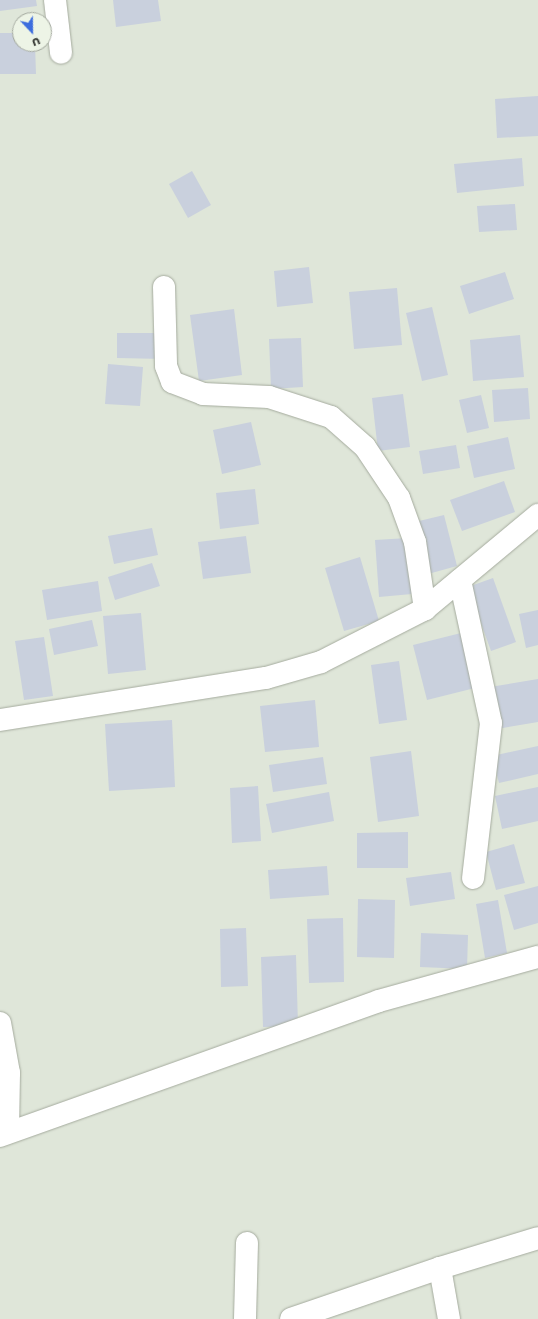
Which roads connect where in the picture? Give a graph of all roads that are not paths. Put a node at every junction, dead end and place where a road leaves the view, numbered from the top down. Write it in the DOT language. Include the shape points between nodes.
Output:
graph roads {
  1 [pos="55,0"];
  2 [pos="61,53"];
  3 [pos="164,287"];
  4 [pos="538,515"];
  5 [pos="460,580"];
  6 [pos="425,609"];
  7 [pos="0,720"];
  8 [pos="473,878"];
  9 [pos="538,957"];
  10 [pos="0,1024"];
  11 [pos="4,1134"];
  12 [pos="538,1238"];
  13 [pos="247,1243"];
  14 [pos="440,1268"];
  15 [pos="245,1319"];
  16 [pos="291,1319"];
  17 [pos="449,1319"];
  1 -- 2 [label="street"];
  3 -- 6 [label="street" via="166,366 172,382 203,394 269,397 331,417 366,447 398,498 415,542"];
  4 -- 5 [label="street"];
  5 -- 6 [label="street"];
  5 -- 8 [label="street" via="491,723"];
  6 -- 7 [label="street" via="321,662 266,678"];
  9 -- 11 [label="street" via="379,1001"];
  10 -- 11 [label="street" via="8,1073"];
  12 -- 14 [label="street"];
  13 -- 15 [label="street"];
  14 -- 16 [label="street"];
  14 -- 17 [label="street"];
}
